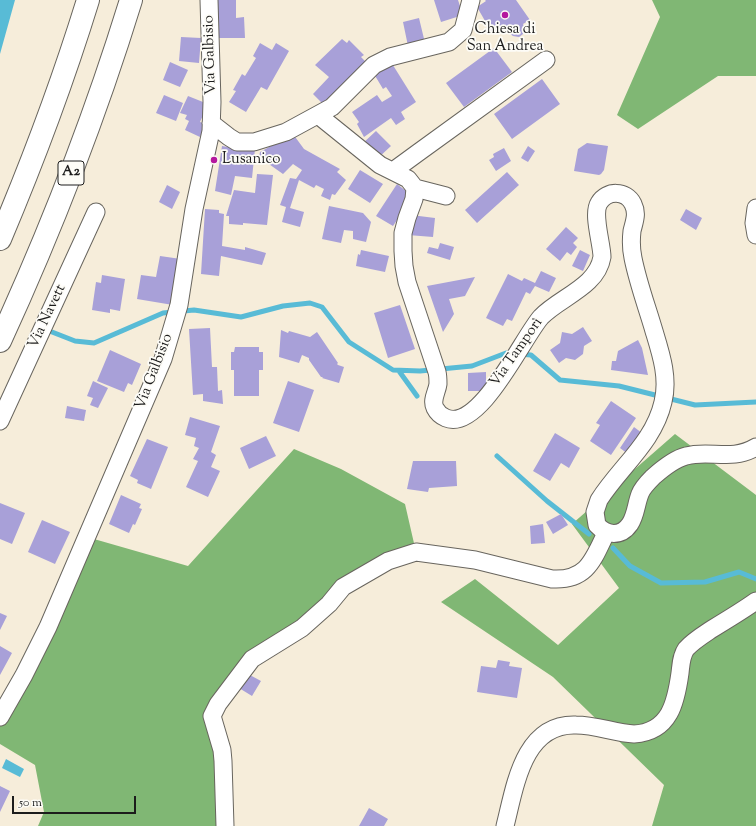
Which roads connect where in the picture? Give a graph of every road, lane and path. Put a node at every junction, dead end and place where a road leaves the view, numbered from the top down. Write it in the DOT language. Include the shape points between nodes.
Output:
graph roads {
  1 [pos="88,0"];
  2 [pos="131,0"];
  3 [pos="209,0"];
  4 [pos="471,0"];
  5 [pos="546,60"];
  6 [pos="318,115"];
  7 [pos="211,123"];
  8 [pos="393,171"];
  9 [pos="415,188"];
  10 [pos="446,196"];
  11 [pos="756,208"];
  12 [pos="96,212"];
  13 [pos="756,235"];
  14 [pos="0,239"];
  15 [pos="0,341"];
  16 [pos="0,421"];
  17 [pos="756,447"];
  18 [pos="606,533"];
  19 [pos="756,601"];
  20 [pos="0,717"];
  21 [pos="225,826"];
  22 [pos="505,826"];
  1 -- 14 [label="highway" via="43,131"];
  2 -- 15 [label="highway, A2" via="77,159"];
  3 -- 7 [label="street, Via Galbisio"];
  4 -- 6 [label="street" via="463,30 449,42 390,57 374,65 332,107"];
  5 -- 8 [label="street"];
  6 -- 7 [label="street" via="286,132 254,142 237,142"];
  6 -- 8 [label="street" via="380,165"];
  7 -- 20 [label="street, Via Galbisio" via="195,202 178,310 163,358 48,627"];
  8 -- 9 [label="street" via="408,179"];
  9 -- 10 [label="street"];
  9 -- 18 [label="street, Via Tamporì" via="403,232 404,266 436,367 438,385 434,406 439,414 454,419 467,414 484,401 542,316 595,274 602,257 596,215 601,200 611,194 622,194 635,209 632,254 662,358 666,381 660,414 649,436 596,506 597,525"];
  11 -- 13 [label="street"];
  12 -- 16 [label="street, Via Navett"];
  17 -- 18 [label="street" via="733,455 691,455 677,460 644,487 630,524 614,535"];
  18 -- 21 [label="street" via="593,560 578,575 563,580 475,560 416,552 388,561 343,587 329,604 302,628 252,659 212,716 222,750"];
  19 -- 22 [label="street" via="698,638 685,651 674,704 668,716 655,729 643,734 634,734 575,724 556,728 541,737 522,762"];
}
